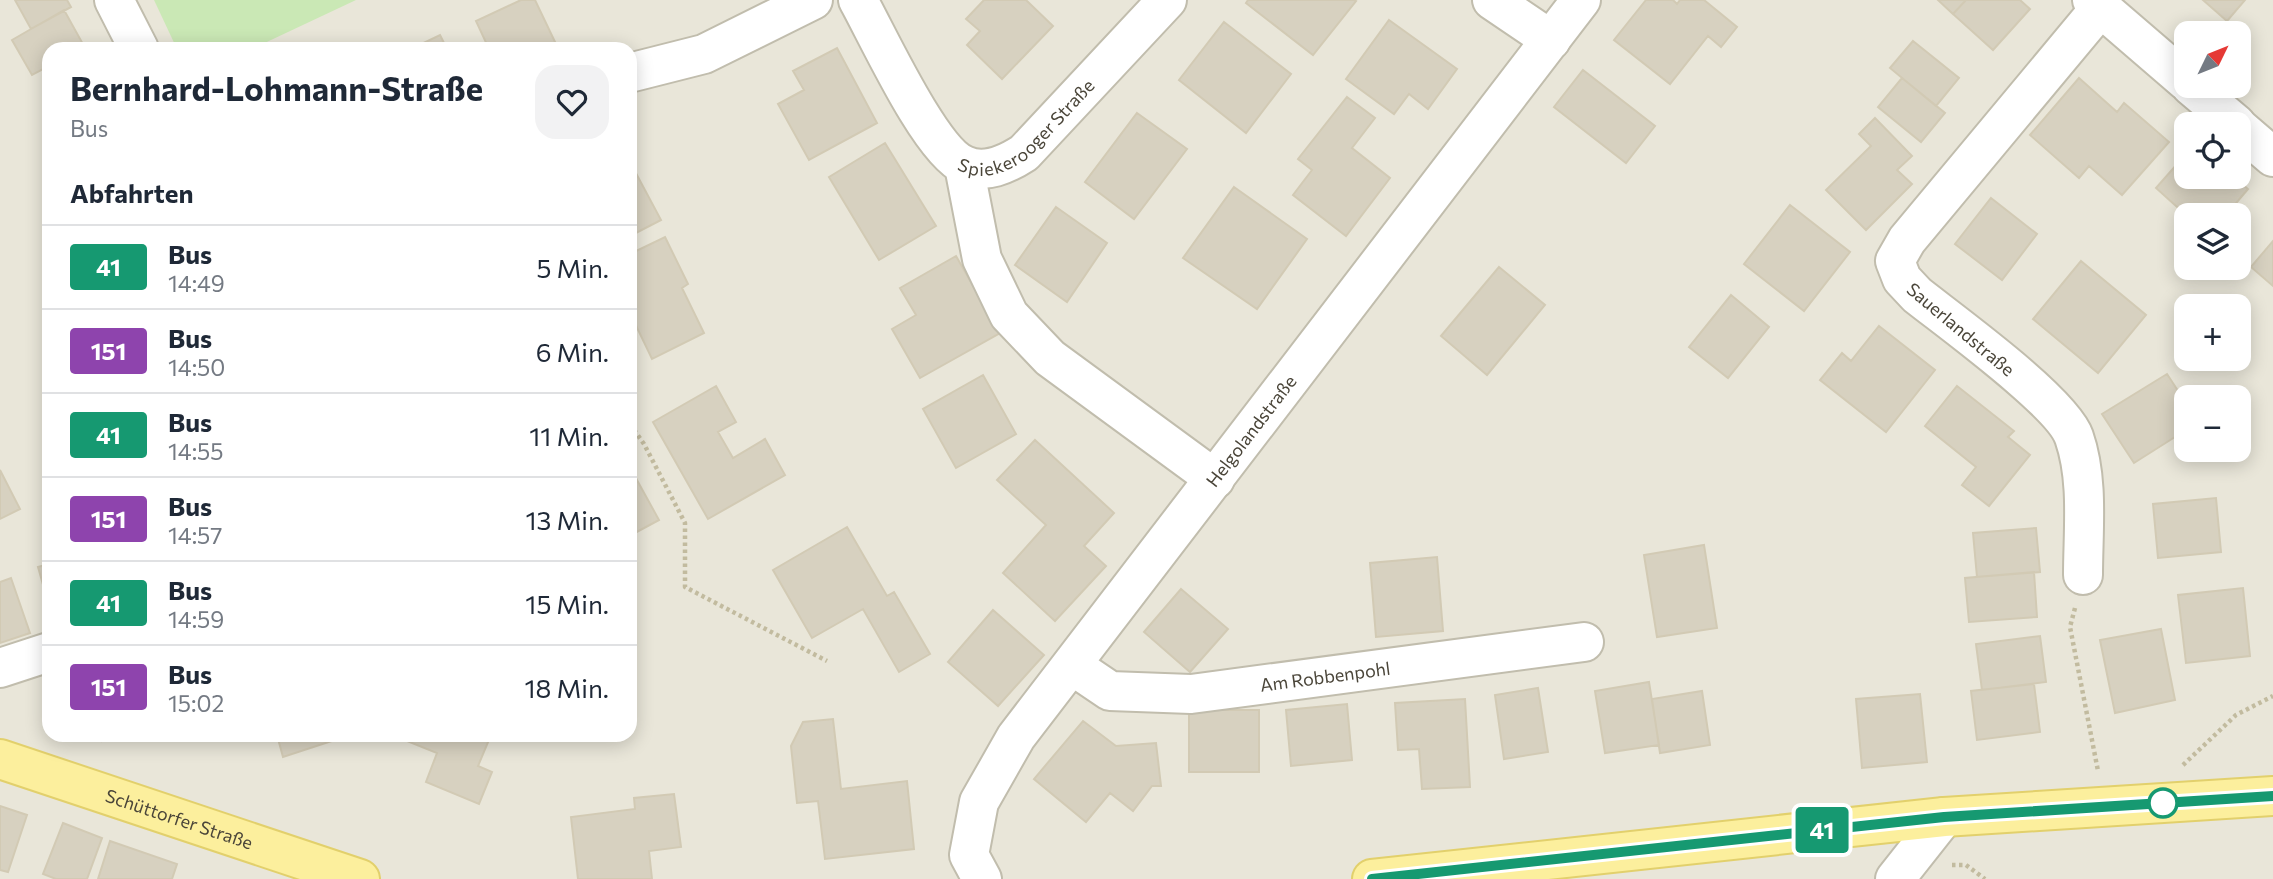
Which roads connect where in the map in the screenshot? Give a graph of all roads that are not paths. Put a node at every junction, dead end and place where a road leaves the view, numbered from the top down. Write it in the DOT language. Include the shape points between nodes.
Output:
graph roads {
  1 [pos="114,0"];
  2 [pos="813,0"];
  3 [pos="858,0"];
  4 [pos="1167,0"];
  5 [pos="1492,0"];
  6 [pos="1581,0"];
  7 [pos="2096,4"];
  8 [pos="1550,40"];
  9 [pos="135,42"];
  10 [pos="637,71"];
  11 [pos="2174,71"];
  12 [pos="2205,98"];
  13 [pos="2222,112"];
  14 [pos="2251,137"];
  15 [pos="2273,157"];
  16 [pos="964,166"];
  17 [pos="1215,480"];
  18 [pos="2083,575"];
  19 [pos="1584,642"];
  20 [pos="42,654"];
  21 [pos="1073,666"];
  22 [pos="0,668"];
  23 [pos="0,759"];
  24 [pos="2273,796"];
  25 [pos="1944,817"];
  26 [pos="360,879"];
  27 [pos="982,879"];
  28 [pos="1372,879"];
  29 [pos="1895,879"];
  1 -- 9 [label="street"];
  2 -- 10 [label="street" via="704,54"];
  3 -- 16 [label="street, Spiekerooger Straße" via="935,139"];
  4 -- 16 [label="street, Spiekerooger Straße" via="1024,153 999,168"];
  5 -- 8 [label="street"];
  6 -- 8 [label="street, Helgolandstraße"];
  7 -- 11 [label="street"];
  7 -- 18 [label="street, Sauerlandstraße" via="1895,261 1902,279 1917,295 2054,407 2073,434 2082,466"];
  8 -- 17 [label="street, Helgolandstraße"];
  12 -- 13 [label="street"];
  14 -- 15 [label="street"];
  16 -- 17 [label="street" via="982,260 1009,315 1050,358"];
  17 -- 21 [label="street, Helgolandstraße"];
  19 -- 21 [label="street, Am Robbenpohl" via="1191,694 1110,691"];
  20 -- 22 [label="street"];
  21 -- 27 [label="street, Helgolandstraße" via="1016,737 979,802 969,855"];
  23 -- 26 [label="main road, Schüttorfer Straße"];
  24 -- 25 [label="main road"];
  25 -- 28 [label="main road"];
  25 -- 29 [label="street"];
}
